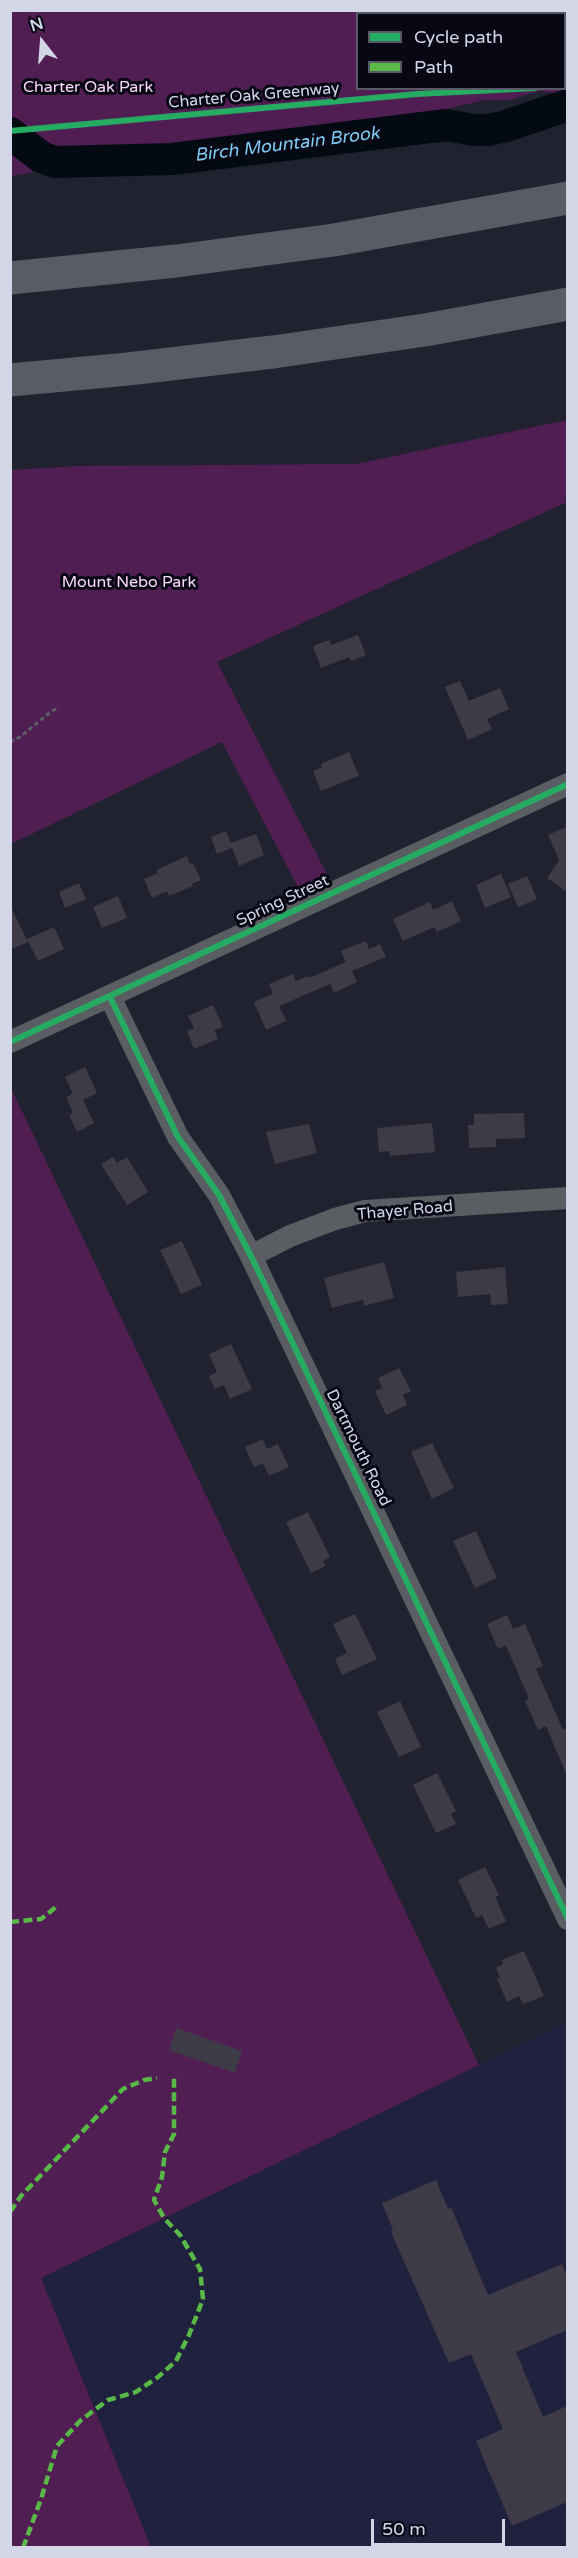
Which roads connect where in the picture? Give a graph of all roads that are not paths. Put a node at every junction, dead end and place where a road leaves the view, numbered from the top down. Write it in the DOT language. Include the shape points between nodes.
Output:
graph roads {
  1 [pos="567,198"];
  2 [pos="10,278"];
  3 [pos="567,304"];
  4 [pos="10,380"];
  5 [pos="567,784"];
  6 [pos="110,997"];
  7 [pos="10,1042"];
  8 [pos="567,1198"];
  9 [pos="251,1256"];
  10 [pos="565,1908"];
  1 -- 2 [label="highway" via="334,240"];
  3 -- 4 [label="highway" via="273,352"];
  5 -- 6 [label="street, Spring Street"];
  6 -- 7 [label="street, Spring Street"];
  6 -- 9 [label="street, Dartmouth Road" via="178,1137 219,1195"];
  8 -- 9 [label="street, Thayer Road" via="365,1211 290,1236"];
  9 -- 10 [label="street, Dartmouth Road"];
}
